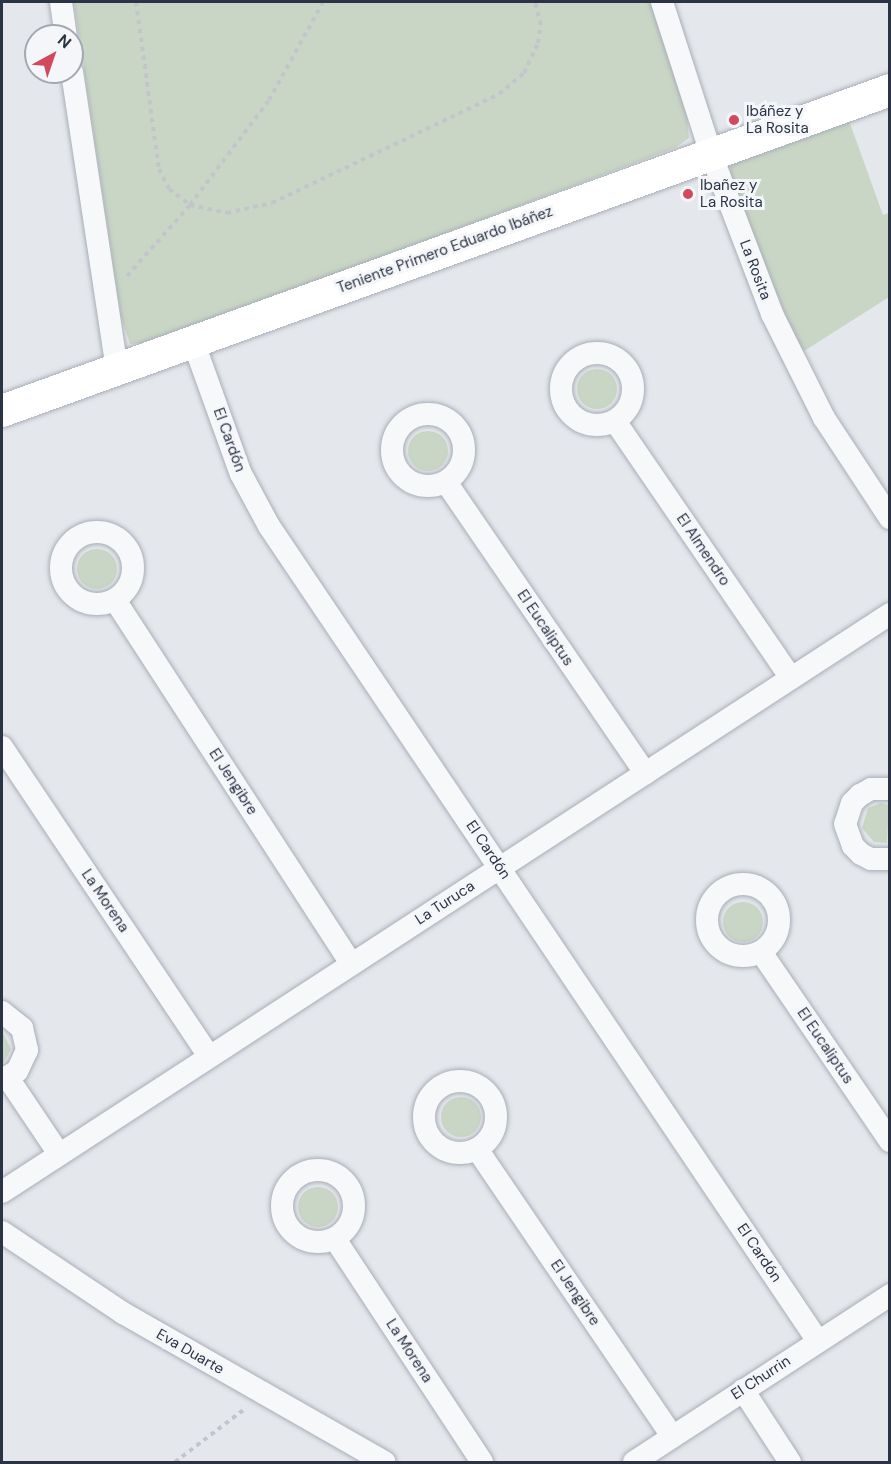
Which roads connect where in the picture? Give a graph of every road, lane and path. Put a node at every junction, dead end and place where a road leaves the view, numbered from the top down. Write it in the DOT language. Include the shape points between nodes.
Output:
graph roads {
  1 [pos="61,2"];
  2 [pos="136,2"];
  3 [pos="323,2"];
  4 [pos="535,2"];
  5 [pos="662,2"];
  6 [pos="64,24"];
  7 [pos="74,84"];
  8 [pos="890,90"];
  9 [pos="711,154"];
  10 [pos="190,206"];
  11 [pos="107,299"];
  12 [pos="193,341"];
  13 [pos="117,370"];
  14 [pos="2,411"];
  15 [pos="615,421"];
  16 [pos="446,482"];
  17 [pos="890,518"];
  18 [pos="115,600"];
  19 [pos="890,614"];
  20 [pos="791,678"];
  21 [pos="2,747"];
  22 [pos="645,773"];
  23 [pos="890,789"];
  24 [pos="890,859"];
  25 [pos="500,867"];
  26 [pos="761,952"];
  27 [pos="351,964"];
  28 [pos="2,1012"];
  29 [pos="209,1056"];
  30 [pos="5,1079"];
  31 [pos="890,1141"];
  32 [pos="477,1149"];
  33 [pos="59,1154"];
  34 [pos="2,1192"];
  35 [pos="2,1232"];
  36 [pos="336,1239"];
  37 [pos="889,1297"];
  38 [pos="818,1341"];
  39 [pos="743,1390"];
  40 [pos="263,1394"];
  41 [pos="672,1436"];
  42 [pos="176,1462"];
  43 [pos="384,1462"];
  44 [pos="482,1462"];
  45 [pos="634,1462"];
  46 [pos="790,1462"];
  1 -- 6 [label="street"];
  2 -- 10 [label="path" via="159,169 169,189"];
  3 -- 10 [label="path" via="269,100"];
  4 -- 10 [label="path" via="542,25 538,43 524,73 499,94 272,203 227,213"];
  5 -- 9 [label="street, La Rosita"];
  7 -- 11 [label="street"];
  8 -- 9 [label="street, Teniente Primero Eduardo Ibáñez"];
  9 -- 12 [label="street, Teniente Primero Eduardo Ibáñez"];
  9 -- 17 [label="street, La Rosita" via="787,348 824,418"];
  10 -- 11 [label="path"];
  11 -- 13 [label="street"];
  12 -- 13 [label="street, Teniente Primero Eduardo Ibáñez"];
  12 -- 25 [label="street, El Cardón" via="253,500"];
  13 -- 14 [label="street, Teniente Primero Eduardo Ibáñez"];
  15 -- 20 [label="street, El Almendro"];
  16 -- 22 [label="street, El Eucaliptus"];
  18 -- 27 [label="street, El Jengibre"];
  19 -- 20 [label="street, La Turuca"];
  20 -- 22 [label="street, La Turuca"];
  21 -- 29 [label="street, La Morena"];
  22 -- 25 [label="street, La Turuca"];
  23 -- 24 [label="street" via="871,789 860,795 852,803 845,824 853,846 861,854 871,859"];
  25 -- 27 [label="street, La Turuca"];
  25 -- 38 [label="street, El Cardón"];
  26 -- 31 [label="street, El Eucaliptus"];
  27 -- 29 [label="street, La Turuca"];
  28 -- 30 [label="street" via="14,1019 26,1039 24,1062"];
  29 -- 33 [label="street, La Turuca"];
  30 -- 33 [label="street"];
  32 -- 41 [label="street, El Jengibre"];
  33 -- 34 [label="street, La Turuca"];
  35 -- 40 [label="street, Eva Duarte" via="123,1313"];
  36 -- 44 [label="street, La Morena"];
  37 -- 38 [label="street, El Churrin"];
  38 -- 39 [label="street, El Churrin"];
  39 -- 41 [label="street, El Churrin"];
  39 -- 46 [label="street"];
  40 -- 42 [label="path"];
  40 -- 43 [label="street, Eva Duarte"];
  41 -- 45 [label="street, El Churrin"];
}
